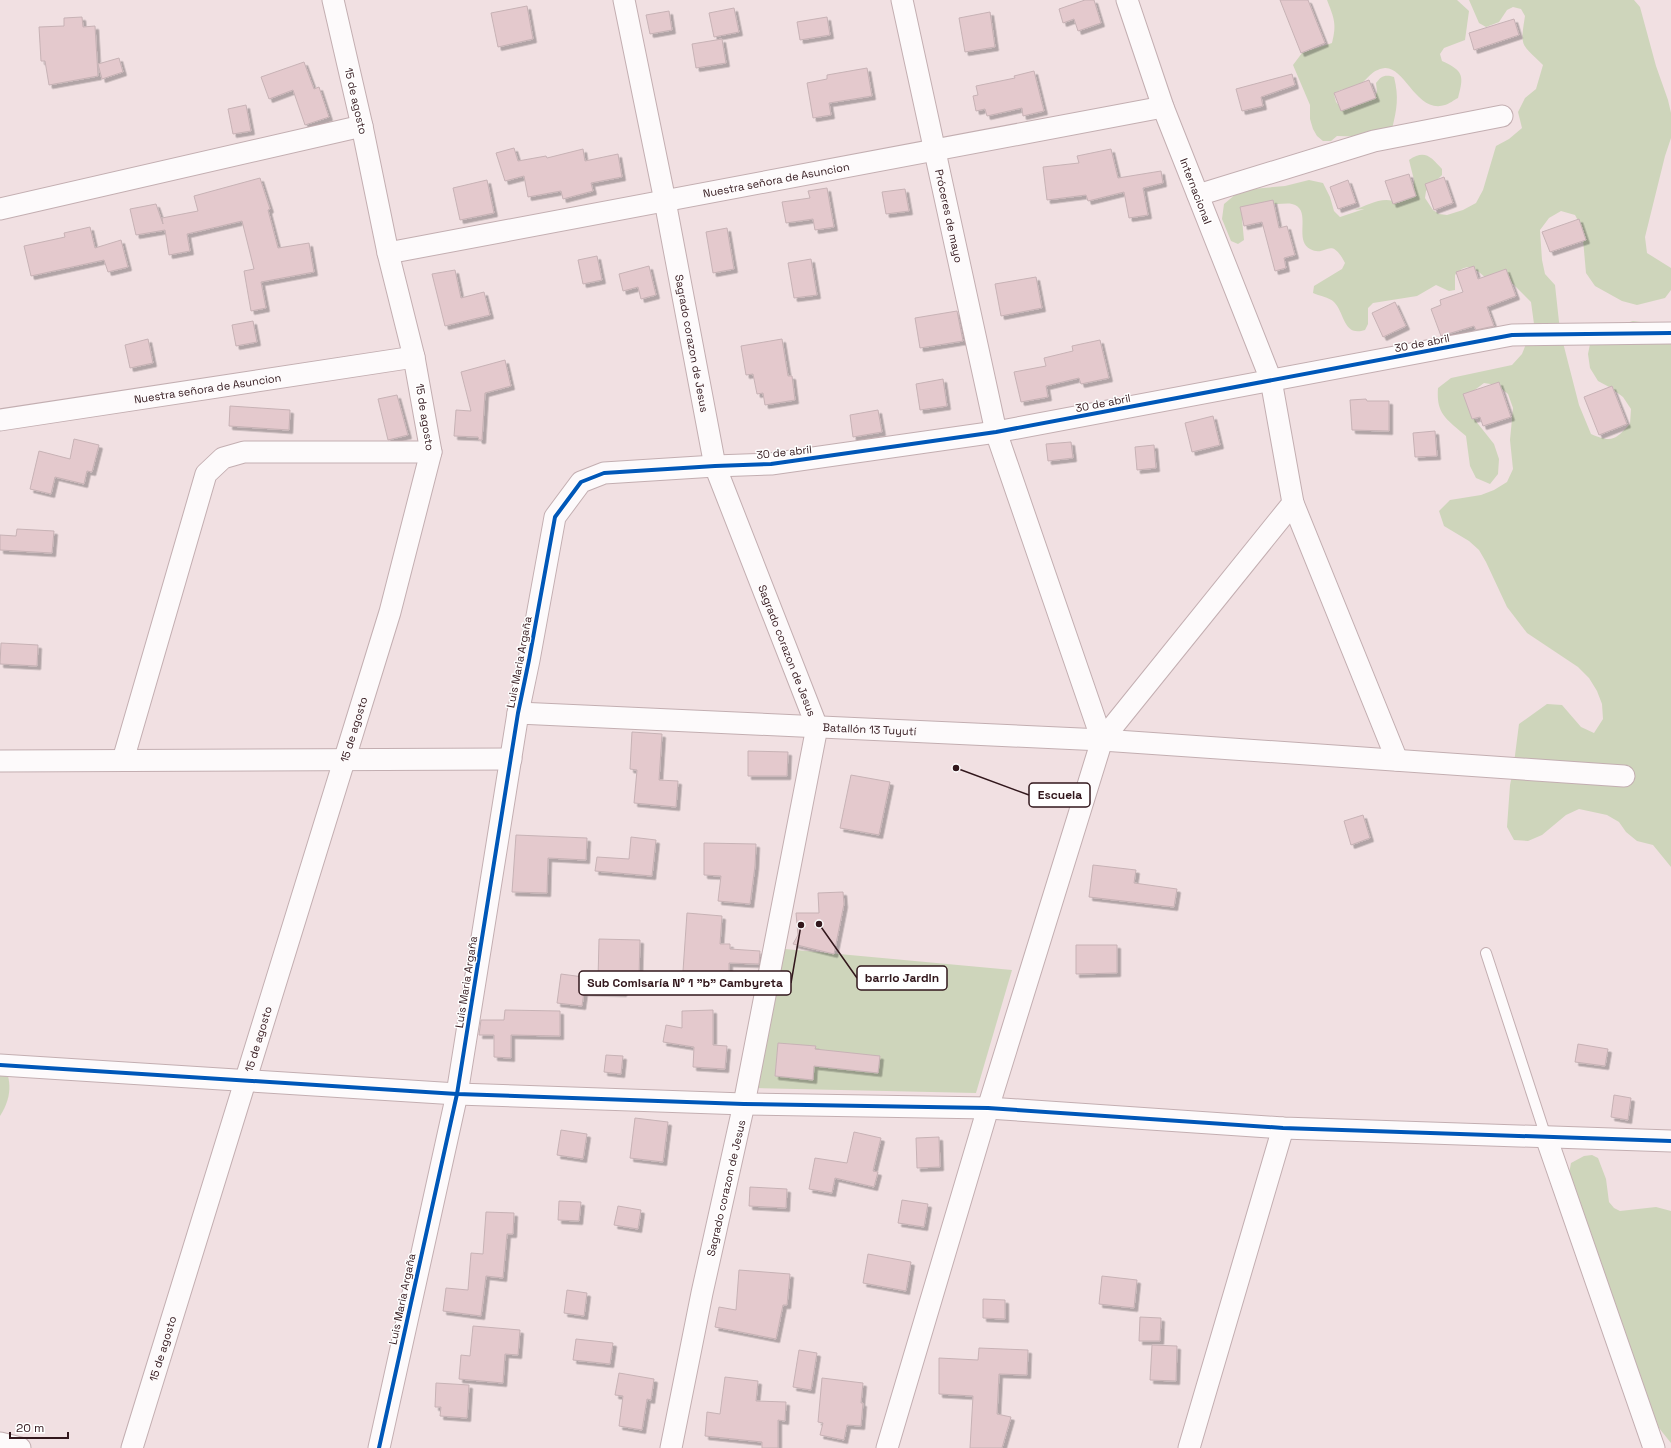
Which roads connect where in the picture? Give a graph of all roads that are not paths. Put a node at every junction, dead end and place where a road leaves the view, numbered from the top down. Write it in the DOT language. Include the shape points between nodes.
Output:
graph roads {
  1 [pos="333,0"];
  2 [pos="624,0"];
  3 [pos="902,0"];
  4 [pos="1127,0"];
  5 [pos="1164,107"];
  6 [pos="1502,116"];
  7 [pos="362,126"];
  8 [pos="935,150"];
  9 [pos="1198,195"];
  10 [pos="665,201"];
  11 [pos="0,209"];
  12 [pos="388,253"];
  13 [pos="1671,333"];
  14 [pos="414,357"];
  15 [pos="1271,380"];
  16 [pos="0,420"];
  17 [pos="996,432"];
  18 [pos="432,452"];
  19 [pos="715,466"];
  20 [pos="1293,503"];
  21 [pos="555,517"];
  22 [pos="518,713"];
  23 [pos="817,727"];
  24 [pos="1102,740"];
  25 [pos="344,759"];
  26 [pos="511,759"];
  27 [pos="0,760"];
  28 [pos="122,760"];
  29 [pos="1397,760"];
  30 [pos="1624,776"];
  31 [pos="1486,953"];
  32 [pos="0,1065"];
  33 [pos="245,1081"];
  34 [pos="457,1094"];
  35 [pos="744,1104"];
  36 [pos="988,1108"];
  37 [pos="1283,1128"];
  38 [pos="1546,1137"];
  39 [pos="1671,1141"];
  40 [pos="0,1443"];
  41 [pos="20,1448"];
  42 [pos="132,1448"];
  43 [pos="379,1448"];
  44 [pos="671,1448"];
  45 [pos="887,1448"];
  46 [pos="1189,1448"];
  47 [pos="1654,1448"];
  1 -- 7 [label="street, 15 de agosto"];
  2 -- 10 [label="street, Sagrado corazon de Jesus"];
  3 -- 8 [label="street, Próceres de mayo"];
  4 -- 5 [label="street, Internacional"];
  5 -- 8 [label="street, Nuestra señora de Asuncion"];
  5 -- 9 [label="street, Internacional"];
  6 -- 9 [label="street" via="1374,141"];
  7 -- 11 [label="street"];
  7 -- 12 [label="street, 15 de agosto"];
  8 -- 10 [label="street, Nuestra señora de Asuncion"];
  8 -- 17 [label="street, Próceres de mayo"];
  9 -- 15 [label="street, Internacional"];
  10 -- 12 [label="street, Nuestra señora de Asuncion"];
  10 -- 19 [label="street, Sagrado corazon de Jesus"];
  12 -- 14 [label="street, 15 de agosto"];
  13 -- 15 [label="street, 30 de abril" via="1512,335"];
  14 -- 16 [label="street, Nuestra señora de Asuncion"];
  14 -- 18 [label="street, 15 de agosto"];
  15 -- 17 [label="street, 30 de abril"];
  15 -- 20 [label="street, Internacional"];
  17 -- 19 [label="street, 30 de abril" via="771,464"];
  17 -- 24 [label="street, Próceres de mayo"];
  18 -- 25 [label="street, 15 de agosto" via="390,612"];
  18 -- 28 [label="street" via="244,452 224,458 206,474"];
  19 -- 21 [label="street, 30 de abril" via="604,473 581,482"];
  19 -- 23 [label="street, Sagrado corazon de Jesus"];
  20 -- 24 [label="street"];
  20 -- 29 [label="street, Internacional"];
  21 -- 22 [label="street, Luis Maria Argaña"];
  22 -- 23 [label="street, Batallón 13 Tuyutí"];
  22 -- 26 [label="street, Luis Maria Argaña"];
  23 -- 24 [label="street, Batallón 13 Tuyutí"];
  23 -- 35 [label="street, Sagrado corazon de Jesus"];
  24 -- 29 [label="street, Batallón 13 Tuyutí"];
  24 -- 36 [label="street"];
  25 -- 26 [label="street"];
  25 -- 28 [label="street"];
  25 -- 33 [label="street, 15 de agosto"];
  26 -- 34 [label="street, Luis Maria Argaña"];
  27 -- 28 [label="street"];
  29 -- 30 [label="street, Batallón 13 Tuyutí"];
  31 -- 38 [label="lane"];
  32 -- 33 [label="street"];
  33 -- 34 [label="street"];
  33 -- 42 [label="street, 15 de agosto"];
  34 -- 35 [label="street"];
  34 -- 43 [label="street, Luis Maria Argaña"];
  35 -- 36 [label="street"];
  35 -- 44 [label="street, Sagrado corazon de Jesus"];
  36 -- 37 [label="street"];
  36 -- 45 [label="street"];
  37 -- 38 [label="street"];
  37 -- 46 [label="street"];
  38 -- 39 [label="street"];
  38 -- 47 [label="street"];
  40 -- 41 [label="street"];
}
